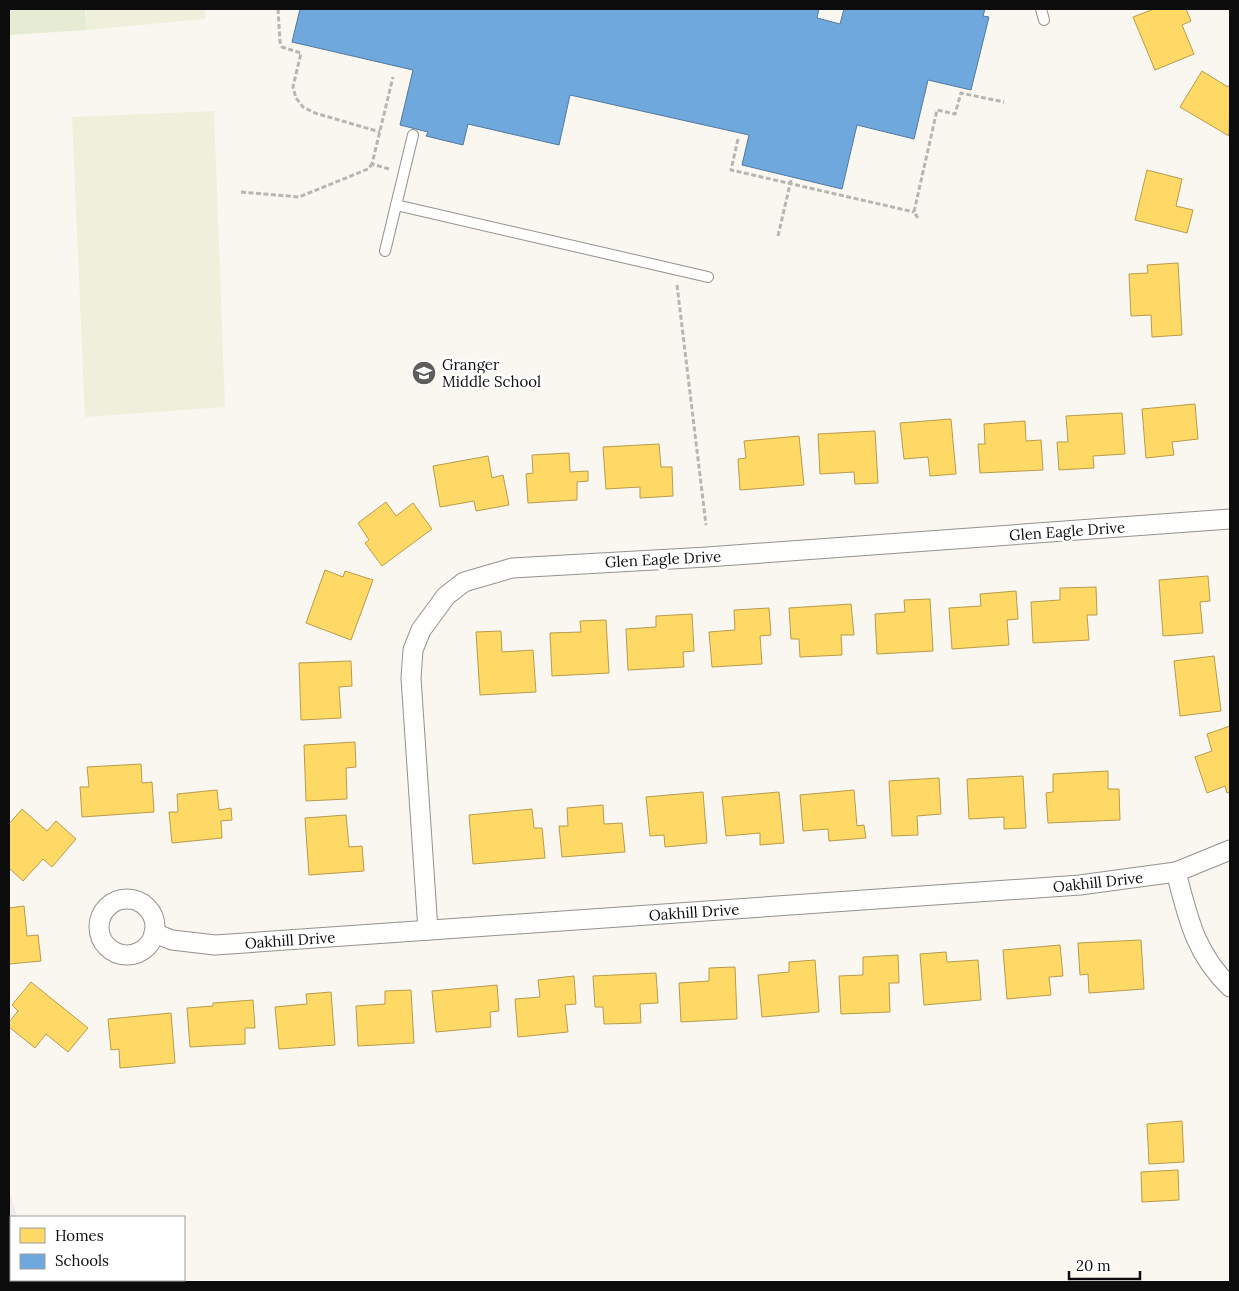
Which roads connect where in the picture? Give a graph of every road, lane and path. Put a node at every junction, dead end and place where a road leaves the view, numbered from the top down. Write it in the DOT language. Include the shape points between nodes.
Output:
graph roads {
  1 [pos="278,9"];
  2 [pos="1041,9"];
  3 [pos="1044,20"];
  4 [pos="393,76"];
  5 [pos="1004,102"];
  6 [pos="380,132"];
  7 [pos="413,135"];
  8 [pos="738,139"];
  9 [pos="372,164"];
  10 [pos="390,169"];
  11 [pos="791,182"];
  12 [pos="241,192"];
  13 [pos="396,205"];
  14 [pos="914,212"];
  15 [pos="918,218"];
  16 [pos="778,236"];
  17 [pos="386,251"];
  18 [pos="708,277"];
  19 [pos="677,282"];
  20 [pos="1230,519"];
  21 [pos="706,525"];
  22 [pos="1230,850"];
  23 [pos="1176,872"];
  24 [pos="428,930"];
  25 [pos="154,933"];
  26 [pos="1230,987"];
  1 -- 6 [label="path" via="282,47 301,53 293,87 303,107"];
  2 -- 3 [label="lane"];
  4 -- 6 [label="path"];
  5 -- 14 [label="path" via="961,93 955,114 936,110"];
  6 -- 9 [label="path"];
  7 -- 13 [label="lane"];
  8 -- 11 [label="path" via="731,170"];
  9 -- 10 [label="path"];
  9 -- 12 [label="path" via="368,169 299,197"];
  11 -- 14 [label="path"];
  11 -- 16 [label="path"];
  13 -- 17 [label="lane"];
  13 -- 18 [label="lane"];
  14 -- 15 [label="path"];
  19 -- 21 [label="path"];
  20 -- 24 [label="street, Glen Eagle Drive" via="512,568 464,582 432,612 413,650"];
  22 -- 23 [label="street, Oakhill Drive"];
  23 -- 24 [label="street, Oakhill Drive" via="1080,885"];
  23 -- 26 [label="street" via="1201,951"];
  24 -- 25 [label="street, Oakhill Drive" via="215,945 172,940"];
}
